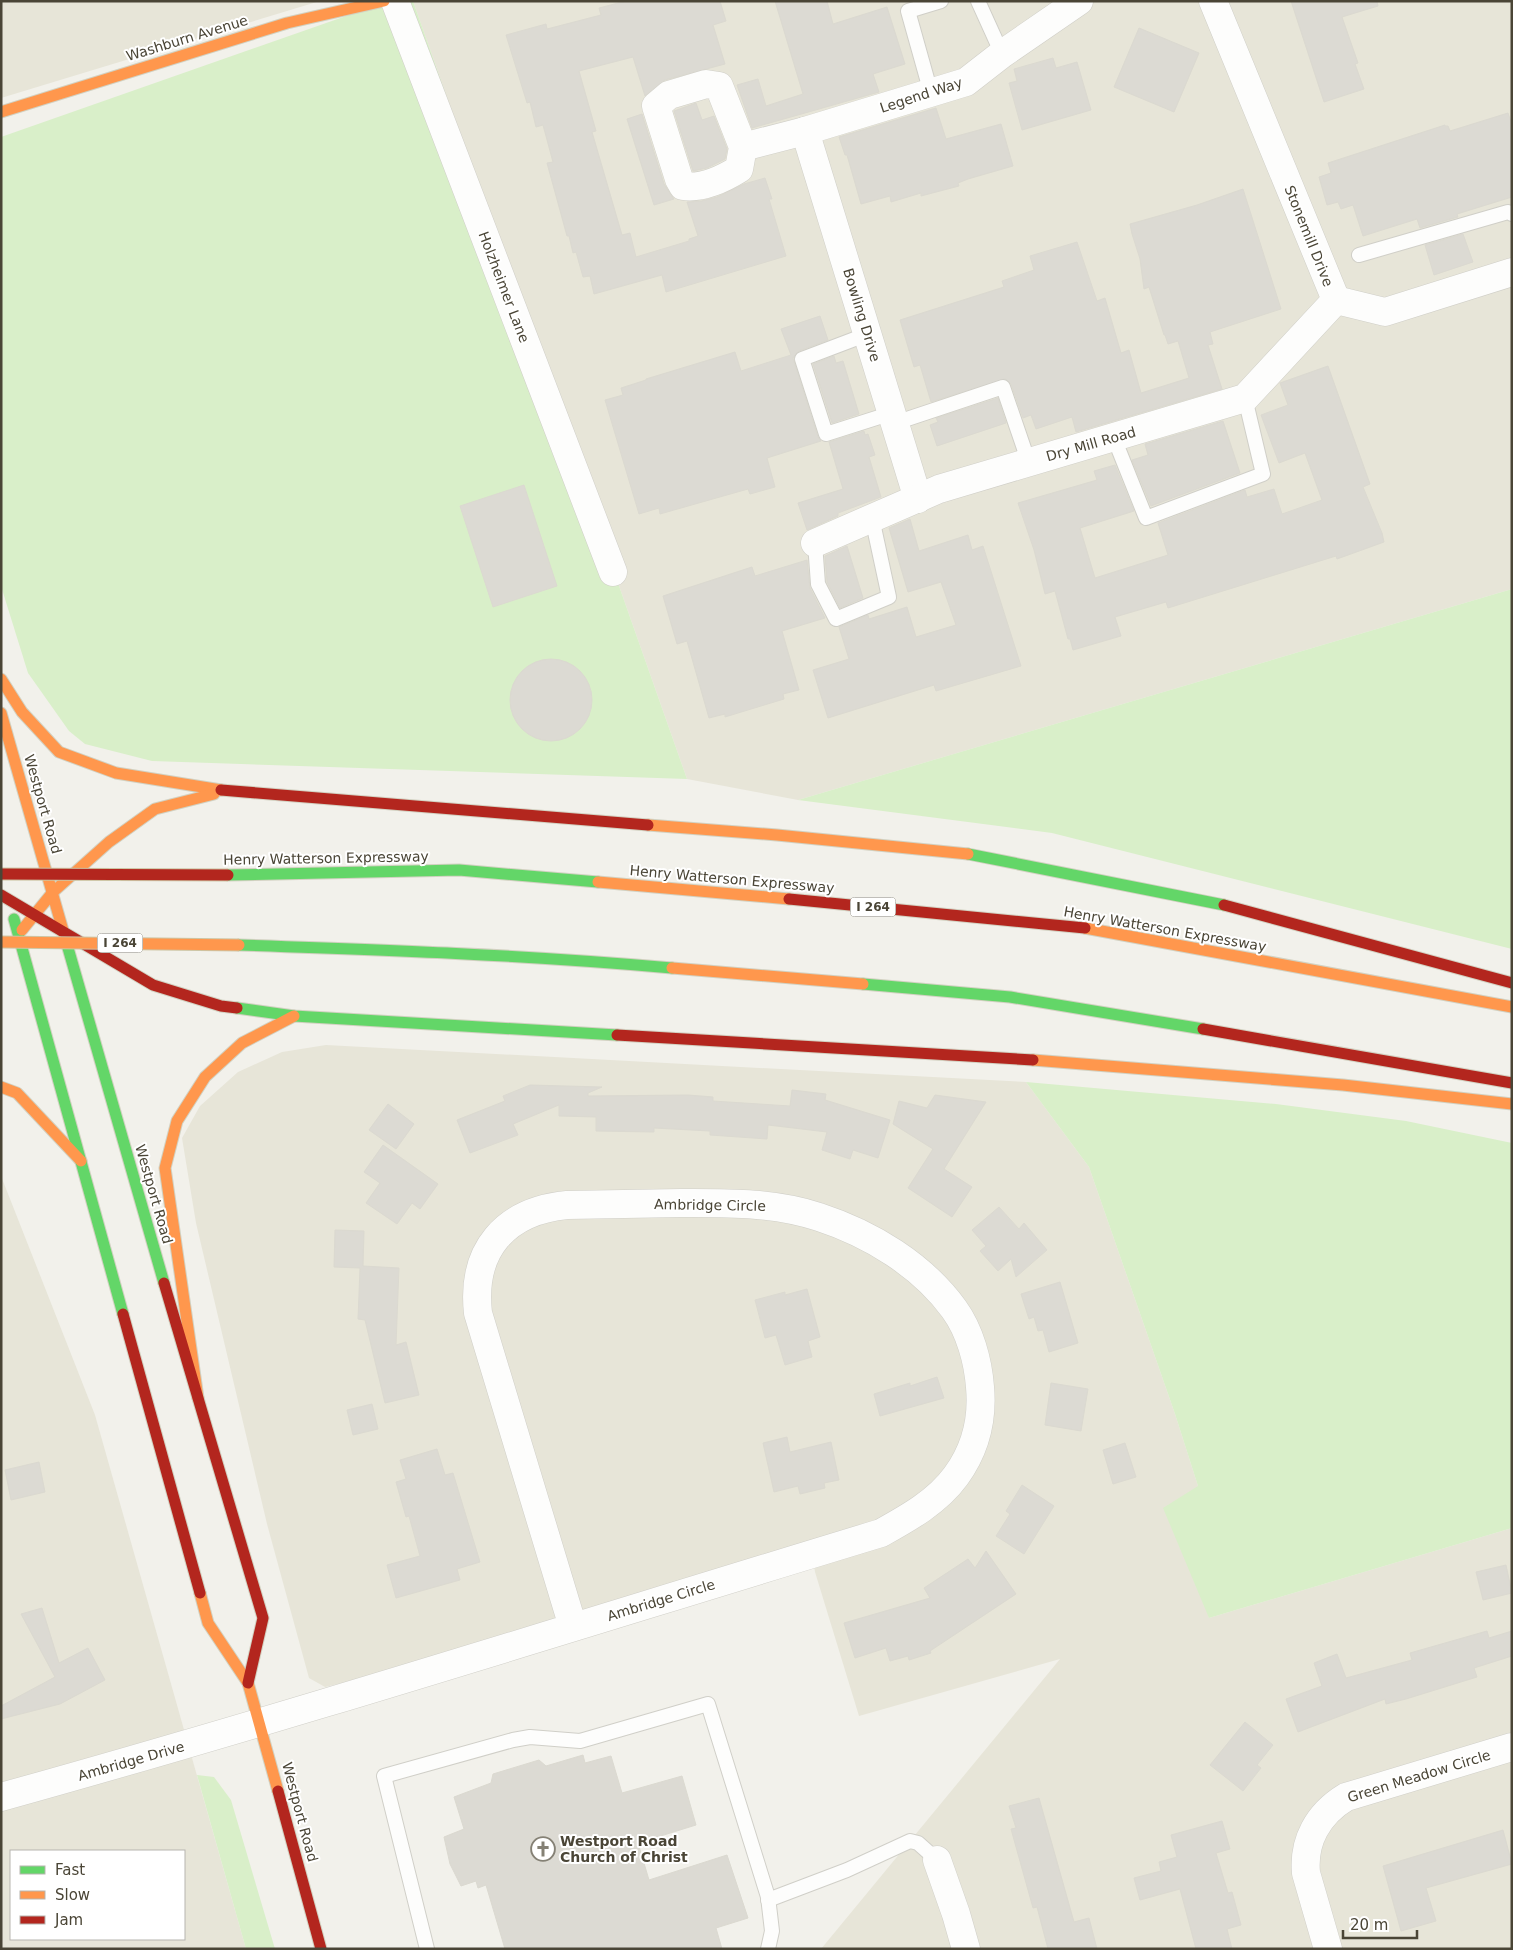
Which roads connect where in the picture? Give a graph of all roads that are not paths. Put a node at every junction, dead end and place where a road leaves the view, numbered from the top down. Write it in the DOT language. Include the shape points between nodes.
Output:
graph roads {
  1 [pos="384,1"];
  2 [pos="395,1"];
  3 [pos="941,1"];
  4 [pos="978,1"];
  5 [pos="1213,1"];
  6 [pos="1076,2"];
  7 [pos="1002,54"];
  8 [pos="931,93"];
  9 [pos="1,112"];
  10 [pos="805,131"];
  11 [pos="743,147"];
  12 [pos="1512,214"];
  13 [pos="1359,255"];
  14 [pos="1512,272"];
  15 [pos="1336,300"];
  16 [pos="868,334"];
  17 [pos="1245,398"];
  18 [pos="893,418"];
  19 [pos="1114,438"];
  20 [pos="1029,463"];
  21 [pos="918,499"];
  22 [pos="872,518"];
  23 [pos="815,543"];
  24 [pos="613,572"];
  25 [pos="1,679"];
  26 [pos="1,713"];
  27 [pos="225,791"];
  28 [pos="1,876"];
  29 [pos="53,892"];
  30 [pos="5,897"];
  31 [pos="34,915"];
  32 [pos="65,934"];
  33 [pos="18,935"];
  34 [pos="1,942"];
  35 [pos="1,950"];
  36 [pos="1512,983"];
  37 [pos="1512,1007"];
  38 [pos="294,1016"];
  39 [pos="1512,1083"];
  40 [pos="1,1087"];
  41 [pos="1512,1104"];
  42 [pos="81,1161"];
  43 [pos="198,1398"];
  44 [pos="573,1627"];
  45 [pos="248,1683"];
  46 [pos="260,1723"];
  47 [pos="1512,1747"];
  48 [pos="1,1797"];
  49 [pos="937,1860"];
  50 [pos="768,1900"];
  51 [pos="321,1949"];
  52 [pos="427,1949"];
  53 [pos="768,1949"];
  54 [pos="966,1949"];
  55 [pos="1328,1949"];
  1 -- 9 [label="main road, Washburn Avenue" via="287,23"];
  2 -- 24 [label="street, Holzheimer Lane"];
  3 -- 8 [label="lane" via="908,12"];
  4 -- 7 [label="lane"];
  5 -- 15 [label="street, Stonemill Drive"];
  6 -- 7 [label="street, Legend Way"];
  7 -- 8 [label="street, Legend Way" via="966,82"];
  8 -- 10 [label="street, Legend Way"];
  10 -- 11 [label="street, Legend Way"];
  10 -- 16 [label="street, Bowling Drive"];
  12 -- 13 [label="lane" via="1508,212"];
  14 -- 15 [label="street, Stonemill Drive" via="1385,312"];
  15 -- 17 [label="street"];
  16 -- 18 [label="street, Bowling Drive"];
  16 -- 18 [label="lane" via="802,359 826,434"];
  17 -- 19 [label="street, Dry Mill Road"];
  17 -- 19 [label="lane" via="1263,474 1146,518"];
  18 -- 20 [label="lane" via="1003,387"];
  18 -- 21 [label="street, Bowling Drive"];
  19 -- 20 [label="street, Dry Mill Road"];
  20 -- 21 [label="street, Dry Mill Road" via="939,489"];
  21 -- 22 [label="street, Dry Mill Road"];
  22 -- 23 [label="street, Dry Mill Road"];
  22 -- 23 [label="lane" via="889,597 836,620 818,584"];
  25 -- 27 [label="main road" via="22,712 59,752 116,773"];
  26 -- 29 [label="main road, Westport Road"];
  27 -- 29 [label="main road" via="155,809 109,842"];
  27 -- 36 [label="main road" via="964,853 1206,900"];
  28 -- 30 [label="main road, Westport Road"];
  28 -- 37 [label="main road, Henry Watterson Expressway / I 264, bridge" via="459,870 810,900 1088,928"];
  29 -- 31 [label="main road"];
  29 -- 32 [label="main road, Westport Road"];
  30 -- 31 [label="main road"];
  30 -- 33 [label="main road, Westport Road"];
  31 -- 32 [label="main road"];
  31 -- 33 [label="main road"];
  32 -- 38 [label="main road" via="153,985 221,1006"];
  32 -- 43 [label="main road, Westport Road"];
  33 -- 35 [label="main road"];
  33 -- 42 [label="main road, Westport Road"];
  34 -- 39 [label="main road, I 264, bridge" via="422,951 595,961 1010,997"];
  38 -- 41 [label="main road" via="1093,1064 1343,1085"];
  38 -- 43 [label="main road" via="242,1043 205,1077 177,1121 165,1168"];
  40 -- 42 [label="main road" via="17,1093"];
  42 -- 45 [label="main road, Westport Road" via="208,1623"];
  43 -- 45 [label="main road, Westport Road" via="263,1618"];
  44 -- 44 [label="street, Ambridge Circle" via="881,1533 937,1497 956,1477 969,1454 979,1426 981,1400 970,1340 955,1310 930,1282 896,1254 852,1229 817,1216 772,1206 734,1203 557,1206 524,1214 504,1230 488,1248 481,1264 477,1280 478,1312"];
  44 -- 46 [label="street, Ambridge Circle"];
  45 -- 46 [label="main road, Westport Road"];
  46 -- 48 [label="street, Ambridge Drive"];
  46 -- 51 [label="main road, Westport Road"];
  47 -- 55 [label="street, Green Meadow Circle" via="1346,1798 1327,1811 1312,1831 1305,1863"];
  49 -- 50 [label="lane" via="918,1843 910,1841 847,1870"];
  49 -- 54 [label="street"];
  50 -- 52 [label="lane" via="708,1704 580,1741 530,1737 513,1740 384,1776"];
  50 -- 53 [label="lane" via="772,1931"];
}
